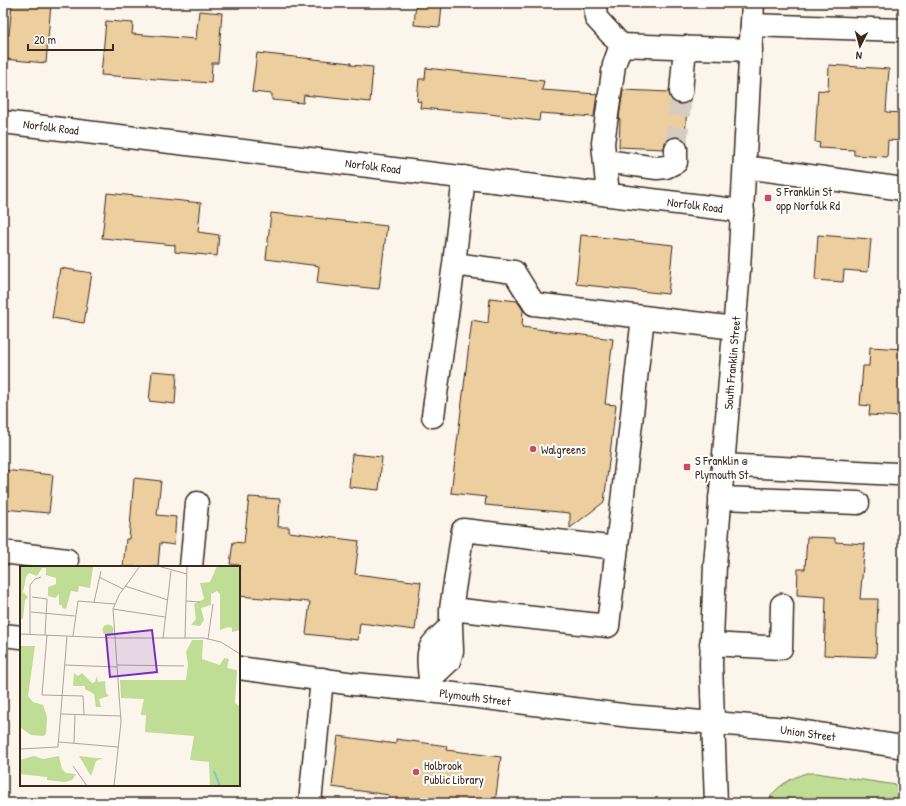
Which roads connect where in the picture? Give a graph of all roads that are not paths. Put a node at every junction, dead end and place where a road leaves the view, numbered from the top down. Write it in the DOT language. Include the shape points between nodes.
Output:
graph roads {
  1 [pos="595,3"];
  2 [pos="753,3"];
  3 [pos="752,25"];
  4 [pos="903,30"];
  5 [pos="621,45"];
  6 [pos="685,47"];
  7 [pos="751,50"];
  8 [pos="681,92"];
  9 [pos="3,122"];
  10 [pos="676,149"];
  11 [pos="605,161"];
  12 [pos="746,167"];
  13 [pos="464,177"];
  14 [pos="903,189"];
  15 [pos="608,194"];
  16 [pos="743,211"];
  17 [pos="454,264"];
  18 [pos="643,317"];
  19 [pos="735,328"];
  20 [pos="433,416"];
  21 [pos="723,465"];
  22 [pos="896,474"];
  23 [pos="720,498"];
  24 [pos="197,503"];
  25 [pos="858,503"];
  26 [pos="617,548"];
  27 [pos="3,552"];
  28 [pos="66,566"];
  29 [pos="191,566"];
  30 [pos="782,605"];
  31 [pos="451,618"];
  32 [pos="3,635"];
  33 [pos="20,637"];
  34 [pos="711,644"];
  35 [pos="240,668"];
  36 [pos="322,679"];
  37 [pos="431,685"];
  38 [pos="712,723"];
  39 [pos="903,747"];
  40 [pos="310,803"];
  41 [pos="716,803"];
  1 -- 5 [label="main road" via="596,18"];
  2 -- 3 [label="main road, South Franklin Street"];
  3 -- 4 [label="main road"];
  3 -- 7 [label="main road, South Franklin Street"];
  5 -- 6 [label="main road"];
  5 -- 11 [label="main road" via="614,65 603,143"];
  6 -- 7 [label="main road"];
  6 -- 8 [label="main road"];
  7 -- 12 [label="main road, South Franklin Street"];
  9 -- 13 [label="main road, Norfolk Road"];
  10 -- 11 [label="main road" via="676,162 666,167"];
  11 -- 15 [label="main road"];
  12 -- 14 [label="main road"];
  12 -- 16 [label="main road, South Franklin Street"];
  13 -- 15 [label="main road, Norfolk Road"];
  13 -- 17 [label="main road"];
  15 -- 16 [label="main road, Norfolk Road"];
  16 -- 19 [label="main road, South Franklin Street"];
  17 -- 18 [label="main road" via="514,272 534,304"];
  17 -- 20 [label="main road"];
  18 -- 19 [label="main road"];
  18 -- 26 [label="main road"];
  19 -- 21 [label="main road, South Franklin Street"];
  21 -- 22 [label="main road"];
  21 -- 23 [label="main road, South Franklin Street"];
  23 -- 25 [label="main road"];
  23 -- 34 [label="main road, South Franklin Street"];
  24 -- 29 [label="main road"];
  26 -- 31 [label="main road" via="608,626"];
  26 -- 31 [label="main road" via="463,530"];
  27 -- 28 [label="main road" via="67,560"];
  30 -- 34 [label="main road" via="781,648"];
  31 -- 37 [label="main road" via="432,645 429,654"];
  32 -- 33 [label="main road"];
  34 -- 38 [label="main road, South Franklin Street"];
  35 -- 36 [label="main road, Plymouth Street"];
  36 -- 37 [label="main road, Plymouth Street" via="354,684"];
  36 -- 40 [label="main road"];
  37 -- 38 [label="main road, Plymouth Street" via="630,716"];
  38 -- 39 [label="main road, Union Street" via="788,729"];
  38 -- 41 [label="main road, South Franklin Street"];
}
